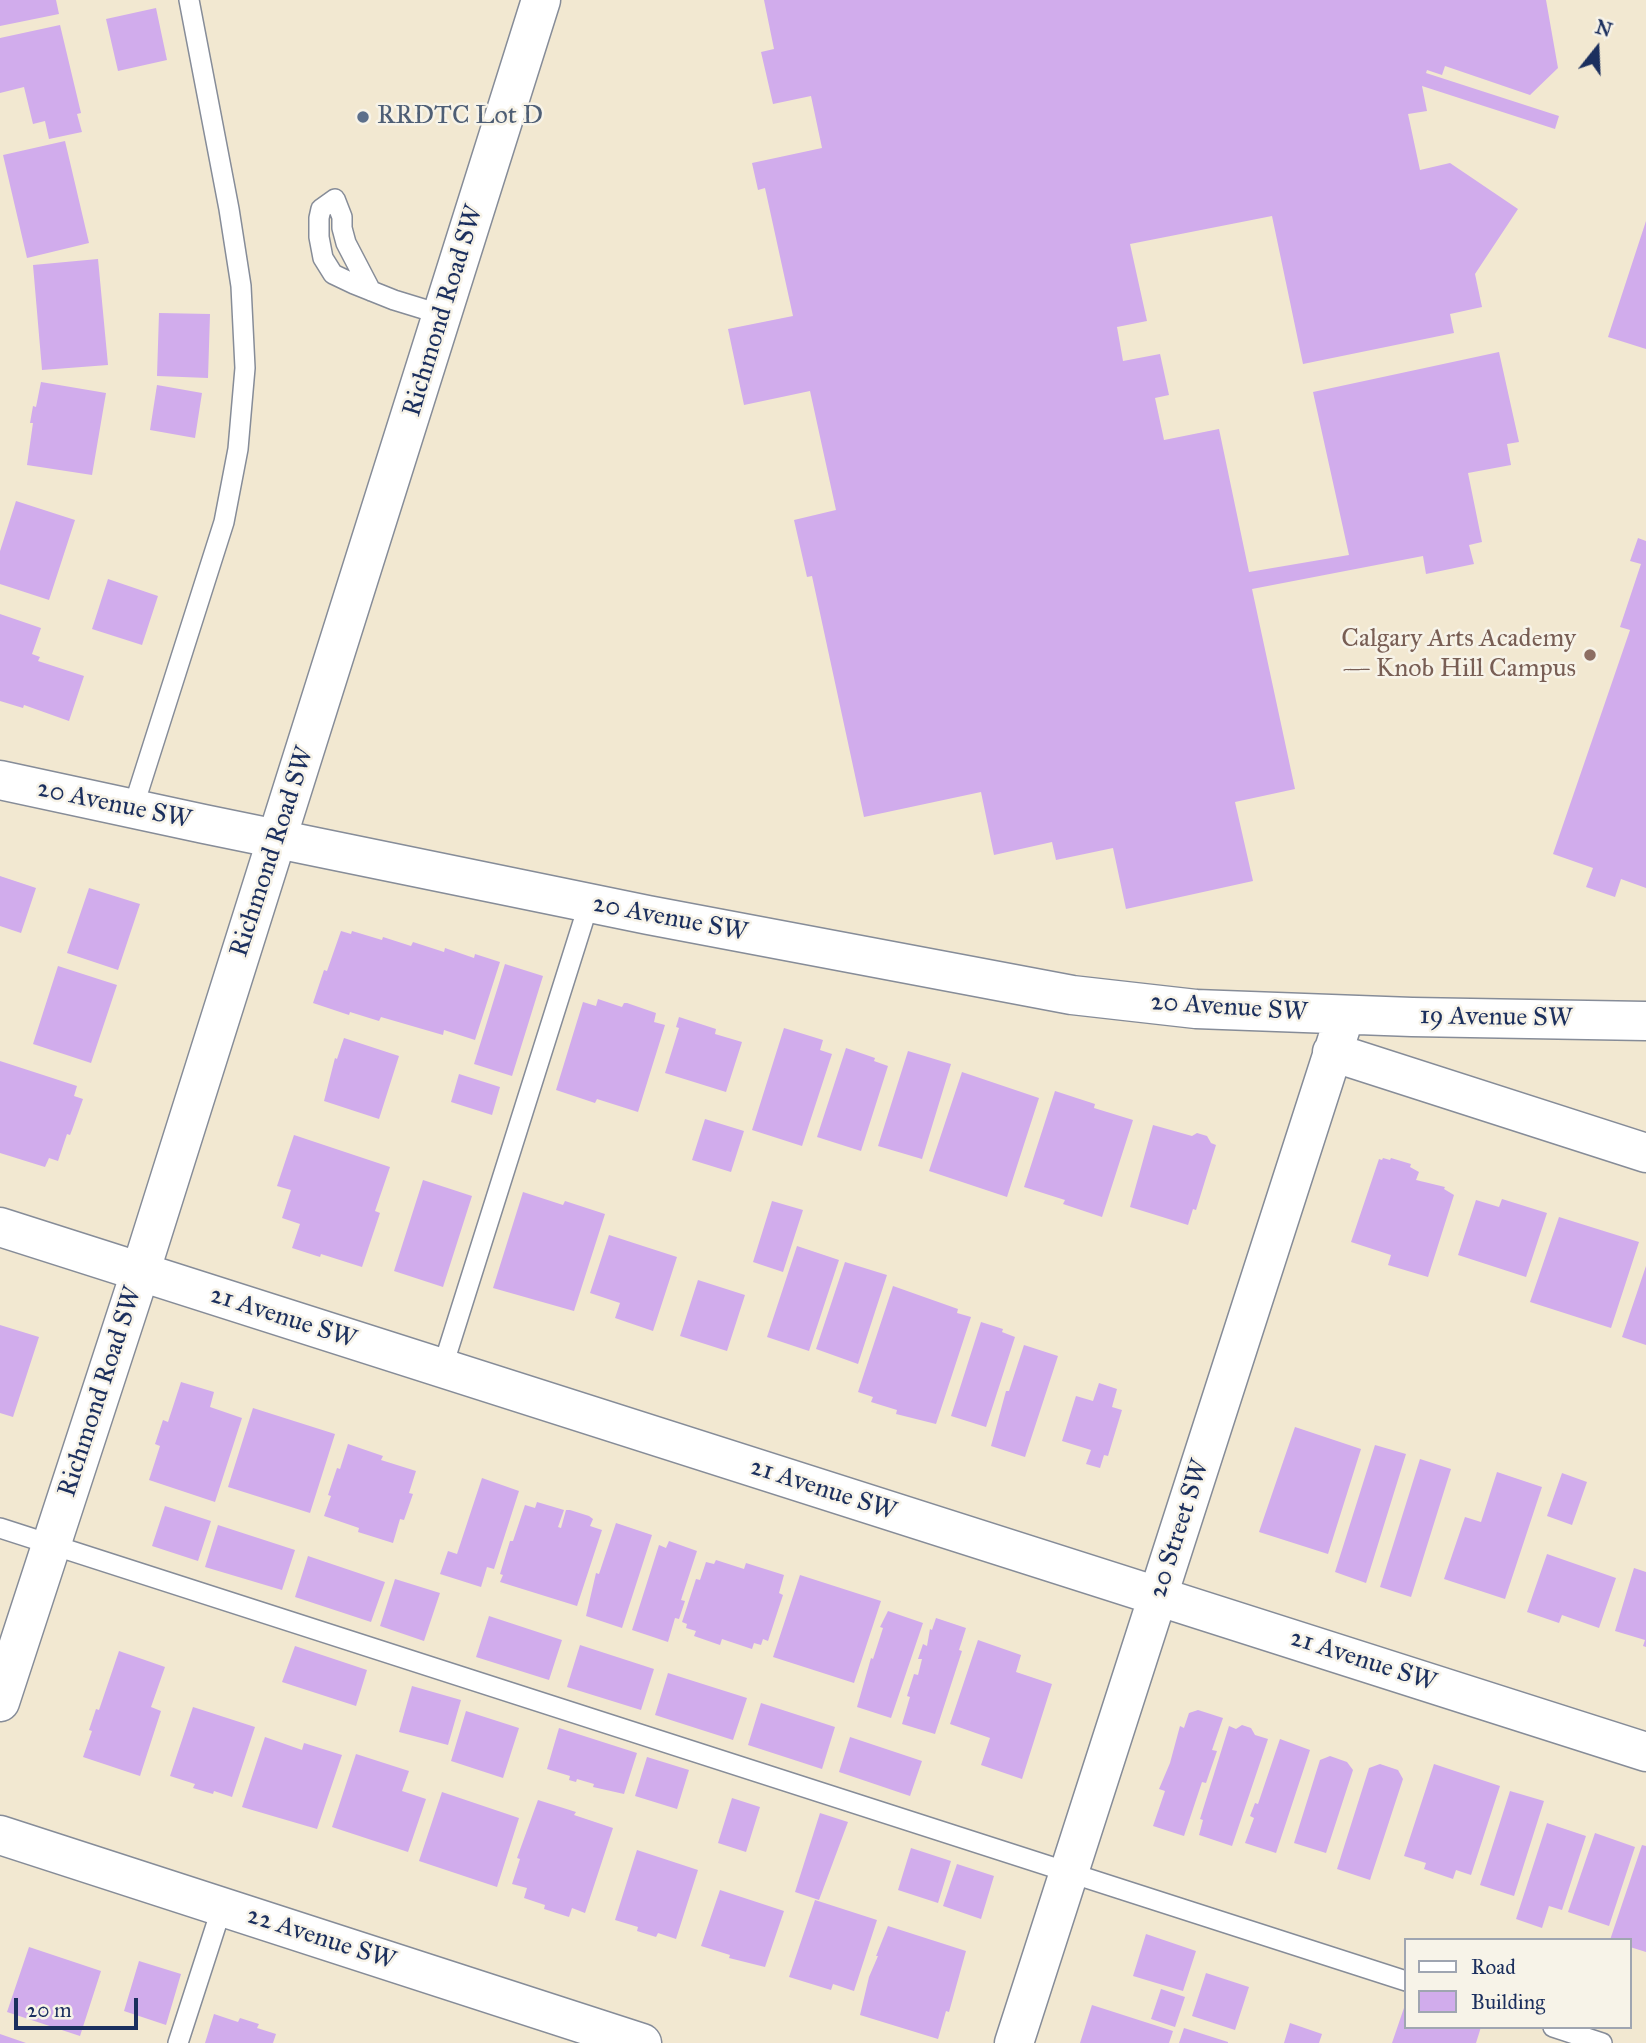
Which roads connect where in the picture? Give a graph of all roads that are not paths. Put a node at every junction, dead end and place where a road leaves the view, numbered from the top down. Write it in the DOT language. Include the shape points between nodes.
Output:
graph roads {
  1 [pos="189,0"];
  2 [pos="541,0"];
  3 [pos="371,291"];
  4 [pos="443,316"];
  5 [pos="0,780"];
  6 [pos="133,808"];
  7 [pos="277,839"];
  8 [pos="589,904"];
  9 [pos="1345,1015"];
  10 [pos="1646,1021"];
  11 [pos="1332,1052"];
  12 [pos="1646,1153"];
  13 [pos="0,1227"];
  14 [pos="141,1273"];
  15 [pos="442,1369"];
  16 [pos="0,1528"];
  17 [pos="50,1545"];
  18 [pos="1158,1596"];
  19 [pos="0,1702"];
  20 [pos="1646,1752"];
  21 [pos="0,1835"];
  22 [pos="1069,1873"];
  23 [pos="222,1907"];
  24 [pos="1404,1979"];
  25 [pos="1559,2029"];
  26 [pos="178,2043"];
  27 [pos="642,2043"];
  28 [pos="1014,2043"];
  29 [pos="1602,2043"];
  1 -- 6 [label="lane" via="241,286 245,368 238,449 224,522"];
  2 -- 4 [label="street, Richmond Road SW"];
  3 -- 4 [label="lane"];
  4 -- 7 [label="street, Richmond Road SW"];
  5 -- 6 [label="street, 20 Avenue SW"];
  6 -- 7 [label="street, 20 Avenue SW"];
  7 -- 8 [label="street, 20 Avenue SW"];
  7 -- 14 [label="street, Richmond Road SW"];
  8 -- 9 [label="street, 20 Avenue SW" via="1072,995 1196,1009"];
  8 -- 15 [label="lane"];
  9 -- 10 [label="street, 19 Avenue SW"];
  9 -- 11 [label="street, 20 Street SW"];
  11 -- 12 [label="street, 20 Avenue SW"];
  11 -- 18 [label="street, 20 Street SW"];
  13 -- 14 [label="street, 21 Avenue SW"];
  14 -- 15 [label="street, 21 Avenue SW"];
  14 -- 17 [label="street, Richmond Road SW"];
  15 -- 18 [label="street, 21 Avenue SW"];
  16 -- 17 [label="lane"];
  17 -- 19 [label="street, Richmond Road SW"];
  17 -- 22 [label="lane"];
  18 -- 20 [label="street, 21 Avenue SW"];
  18 -- 22 [label="street, 20 Street SW"];
  21 -- 23 [label="street, 22 Avenue SW"];
  22 -- 24 [label="lane"];
  22 -- 28 [label="street, 20 Street SW"];
  23 -- 26 [label="lane"];
  23 -- 27 [label="street, 22 Avenue SW"];
  25 -- 29 [label="lane"];
}
